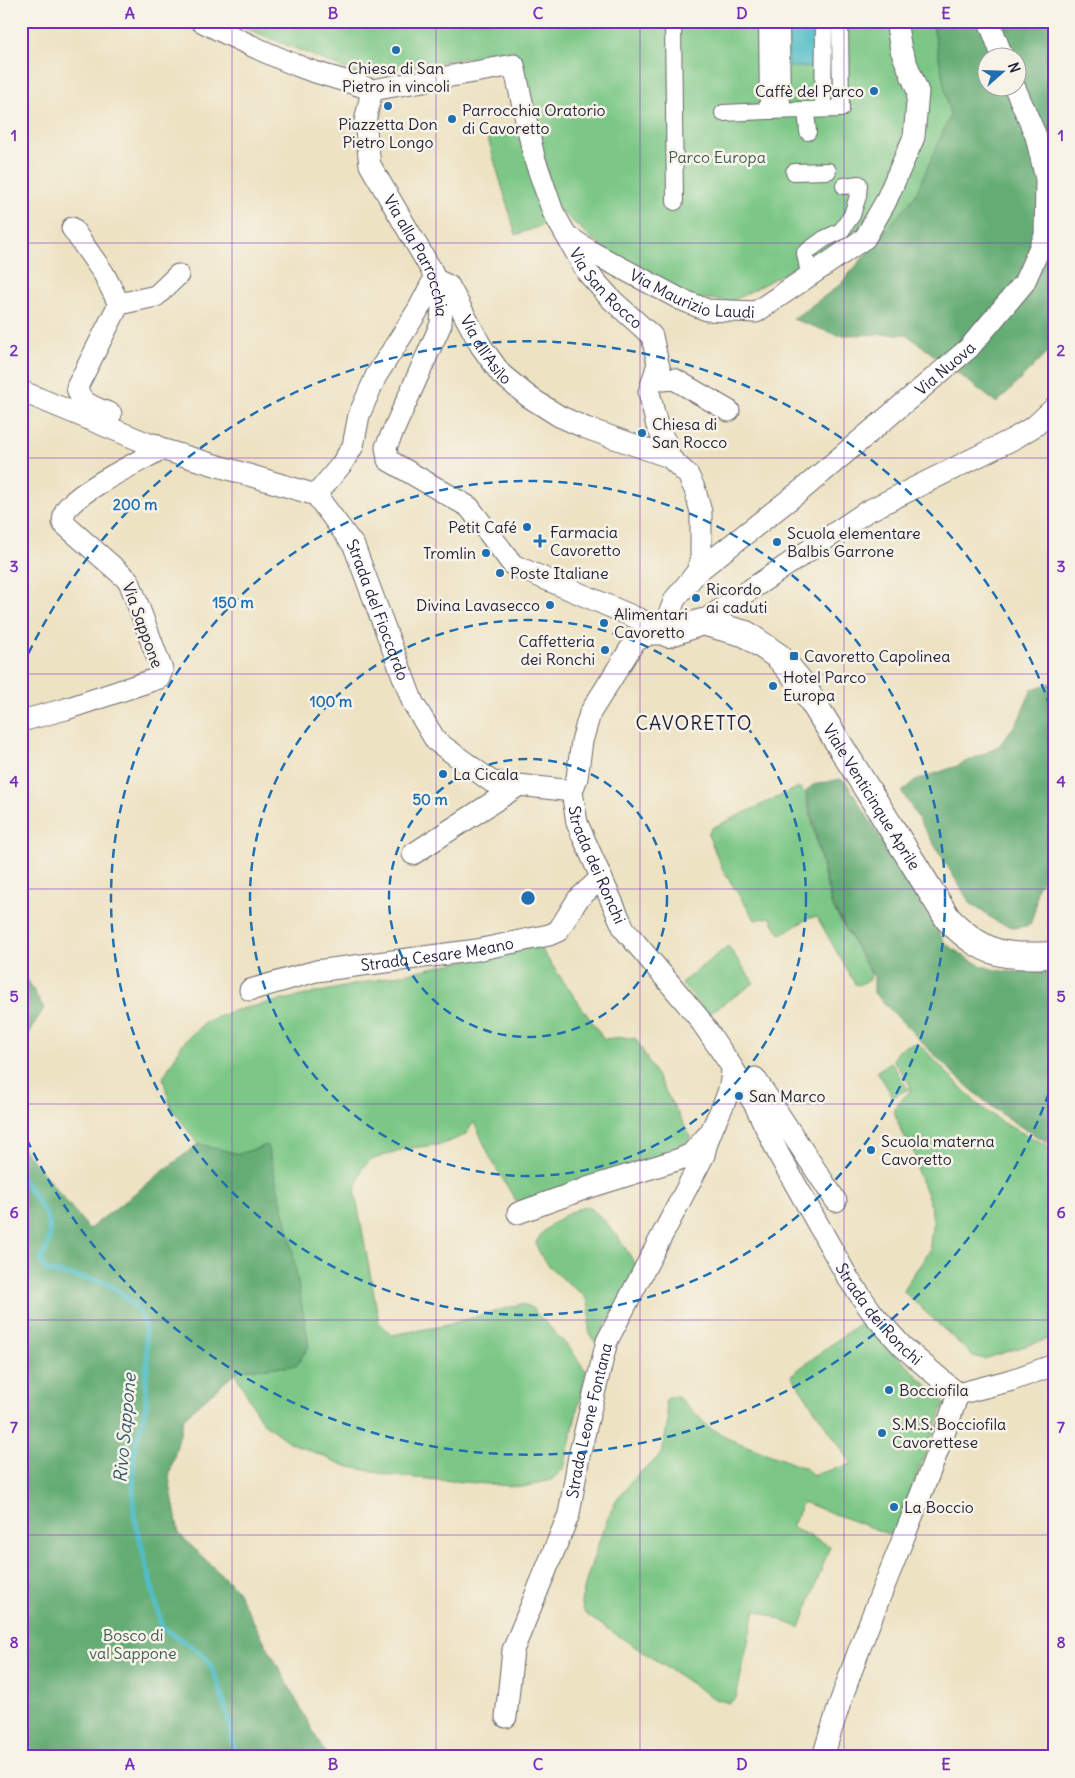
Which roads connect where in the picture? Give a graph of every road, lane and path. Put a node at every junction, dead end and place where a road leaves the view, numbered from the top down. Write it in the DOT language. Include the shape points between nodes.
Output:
graph roads {
  1 [pos="202,21"];
  2 [pos="673,21"];
  3 [pos="767,21"];
  4 [pos="781,21"];
  5 [pos="824,21"];
  6 [pos="840,21"];
  7 [pos="896,21"];
  8 [pos="989,21"];
  9 [pos="999,48"];
  10 [pos="372,90"];
  11 [pos="1019,98"];
  12 [pos="824,109"];
  13 [pos="775,110"];
  14 [pos="806,110"];
  15 [pos="723,113"];
  16 [pos="808,132"];
  17 [pos="828,171"];
  18 [pos="794,172"];
  19 [pos="844,186"];
  20 [pos="675,202"];
  21 [pos="72,228"];
  22 [pos="566,236"];
  23 [pos="816,267"];
  24 [pos="178,275"];
  25 [pos="434,279"];
  26 [pos="119,304"];
  27 [pos="658,364"];
  28 [pos="21,391"];
  29 [pos="1054,408"];
  30 [pos="729,411"];
  31 [pos="161,450"];
  32 [pos="669,457"];
  33 [pos="316,495"];
  34 [pos="697,572"];
  35 [pos="702,622"];
  36 [pos="668,634"];
  37 [pos="21,720"];
  38 [pos="518,786"];
  39 [pos="572,791"];
  40 [pos="413,854"];
  41 [pos="601,878"];
  42 [pos="1054,955"];
  43 [pos="250,990"];
  44 [pos="698,1018"];
  45 [pos="732,1068"];
  46 [pos="707,1136"];
  47 [pos="836,1201"];
  48 [pos="518,1213"];
  49 [pos="1054,1365"];
  50 [pos="958,1394"];
  51 [pos="506,1717"];
  52 [pos="824,1757"];
  1 -- 10 [label="street" via="248,45"];
  2 -- 20 [label="street"];
  3 -- 13 [label="street"];
  4 -- 13 [label="street"];
  5 -- 12 [label="street"];
  6 -- 12 [label="street" via="841,109"];
  7 -- 23 [label="street, Via Maurizio Laudi" via="901,50 918,92 914,137 885,203 865,238"];
  8 -- 9 [label="street"];
  10 -- 22 [label="street, Via San Rocco" via="514,65 534,157 553,212"];
  10 -- 25 [label="street, Via alla Parrocchia" via="366,122 370,165"];
  11 -- 34 [label="street, Via Nuova" via="1036,136 1046,179 1045,236 1024,283 969,348 804,488"];
  12 -- 14 [label="street"];
  13 -- 14 [label="street"];
  13 -- 15 [label="street"];
  14 -- 16 [label="street"];
  17 -- 18 [label="street" via="812,177"];
  19 -- 23 [label="street" via="859,184 852,215 841,231 804,253"];
  21 -- 26 [label="street" via="104,274"];
  22 -- 23 [label="street, Via Maurizio Laudi" via="680,299 707,310 756,312"];
  22 -- 27 [label="street, Via San Rocco" via="587,272 652,336"];
  24 -- 26 [label="street" via="156,296"];
  25 -- 32 [label="street, Via all'Asilo" via="449,286 481,346 501,374 529,397 586,428"];
  25 -- 33 [label="street" via="376,376 359,415 353,446 342,465"];
  25 -- 36 [label="street, Via alla Parrocchia" via="442,307 441,324 386,447 388,460 469,507 513,565"];
  26 -- 31 [label="street" via="77,387 78,395 87,403 129,422"];
  27 -- 30 [label="street" via="663,380 674,379"];
  27 -- 32 [label="street, Via San Rocco" via="649,392"];
  28 -- 31 [label="street"];
  29 -- 35 [label="street" via="1016,438 866,512"];
  31 -- 33 [label="street"];
  31 -- 37 [label="street, Via Sappone" via="70,504 64,512 63,522 129,581 162,670 159,678 66,709"];
  32 -- 34 [label="street, Via San Rocco" via="688,475 701,512 701,558"];
  33 -- 38 [label="street, Strada del Fioccardo" via="354,546 413,703 436,741 492,782"];
  34 -- 36 [label="street, Via San Rocco" via="675,599 669,614"];
  35 -- 36 [label="street"];
  35 -- 42 [label="street, Viale Venticinque Aprile" via="746,634 765,645 785,664 948,919 968,938 1002,954"];
  36 -- 39 [label="street, Strada dei Ronchi" via="650,634 635,641 618,666 590,713"];
  38 -- 39 [label="street, Strada del Fioccardo"];
  38 -- 40 [label="street"];
  39 -- 41 [label="street, Strada dei Ronchi" via="577,823"];
  41 -- 43 [label="street, Strada Cesare Meano" via="578,900 558,930 549,935 477,950 316,971"];
  41 -- 44 [label="street, Strada dei Ronchi" via="624,929"];
  44 -- 45 [label="street, Strada dei Ronchi"];
  44 -- 47 [label="street, Strada dei Ronchi" via="713,1022 745,1064"];
  45 -- 46 [label="street, Strada Leone Fontana" via="728,1096"];
  45 -- 50 [label="street, Strada dei Ronchi" via="755,1105 822,1234 863,1301 903,1347"];
  46 -- 48 [label="street, Strada Leone Fontana" via="691,1154 680,1159"];
  46 -- 51 [label="street, Strada Leone Fontana" via="704,1155 687,1190 607,1341 579,1456 569,1514 514,1650"];
  49 -- 50 [label="street"];
  50 -- 52 [label="street" via="930,1473 860,1642"];
}
